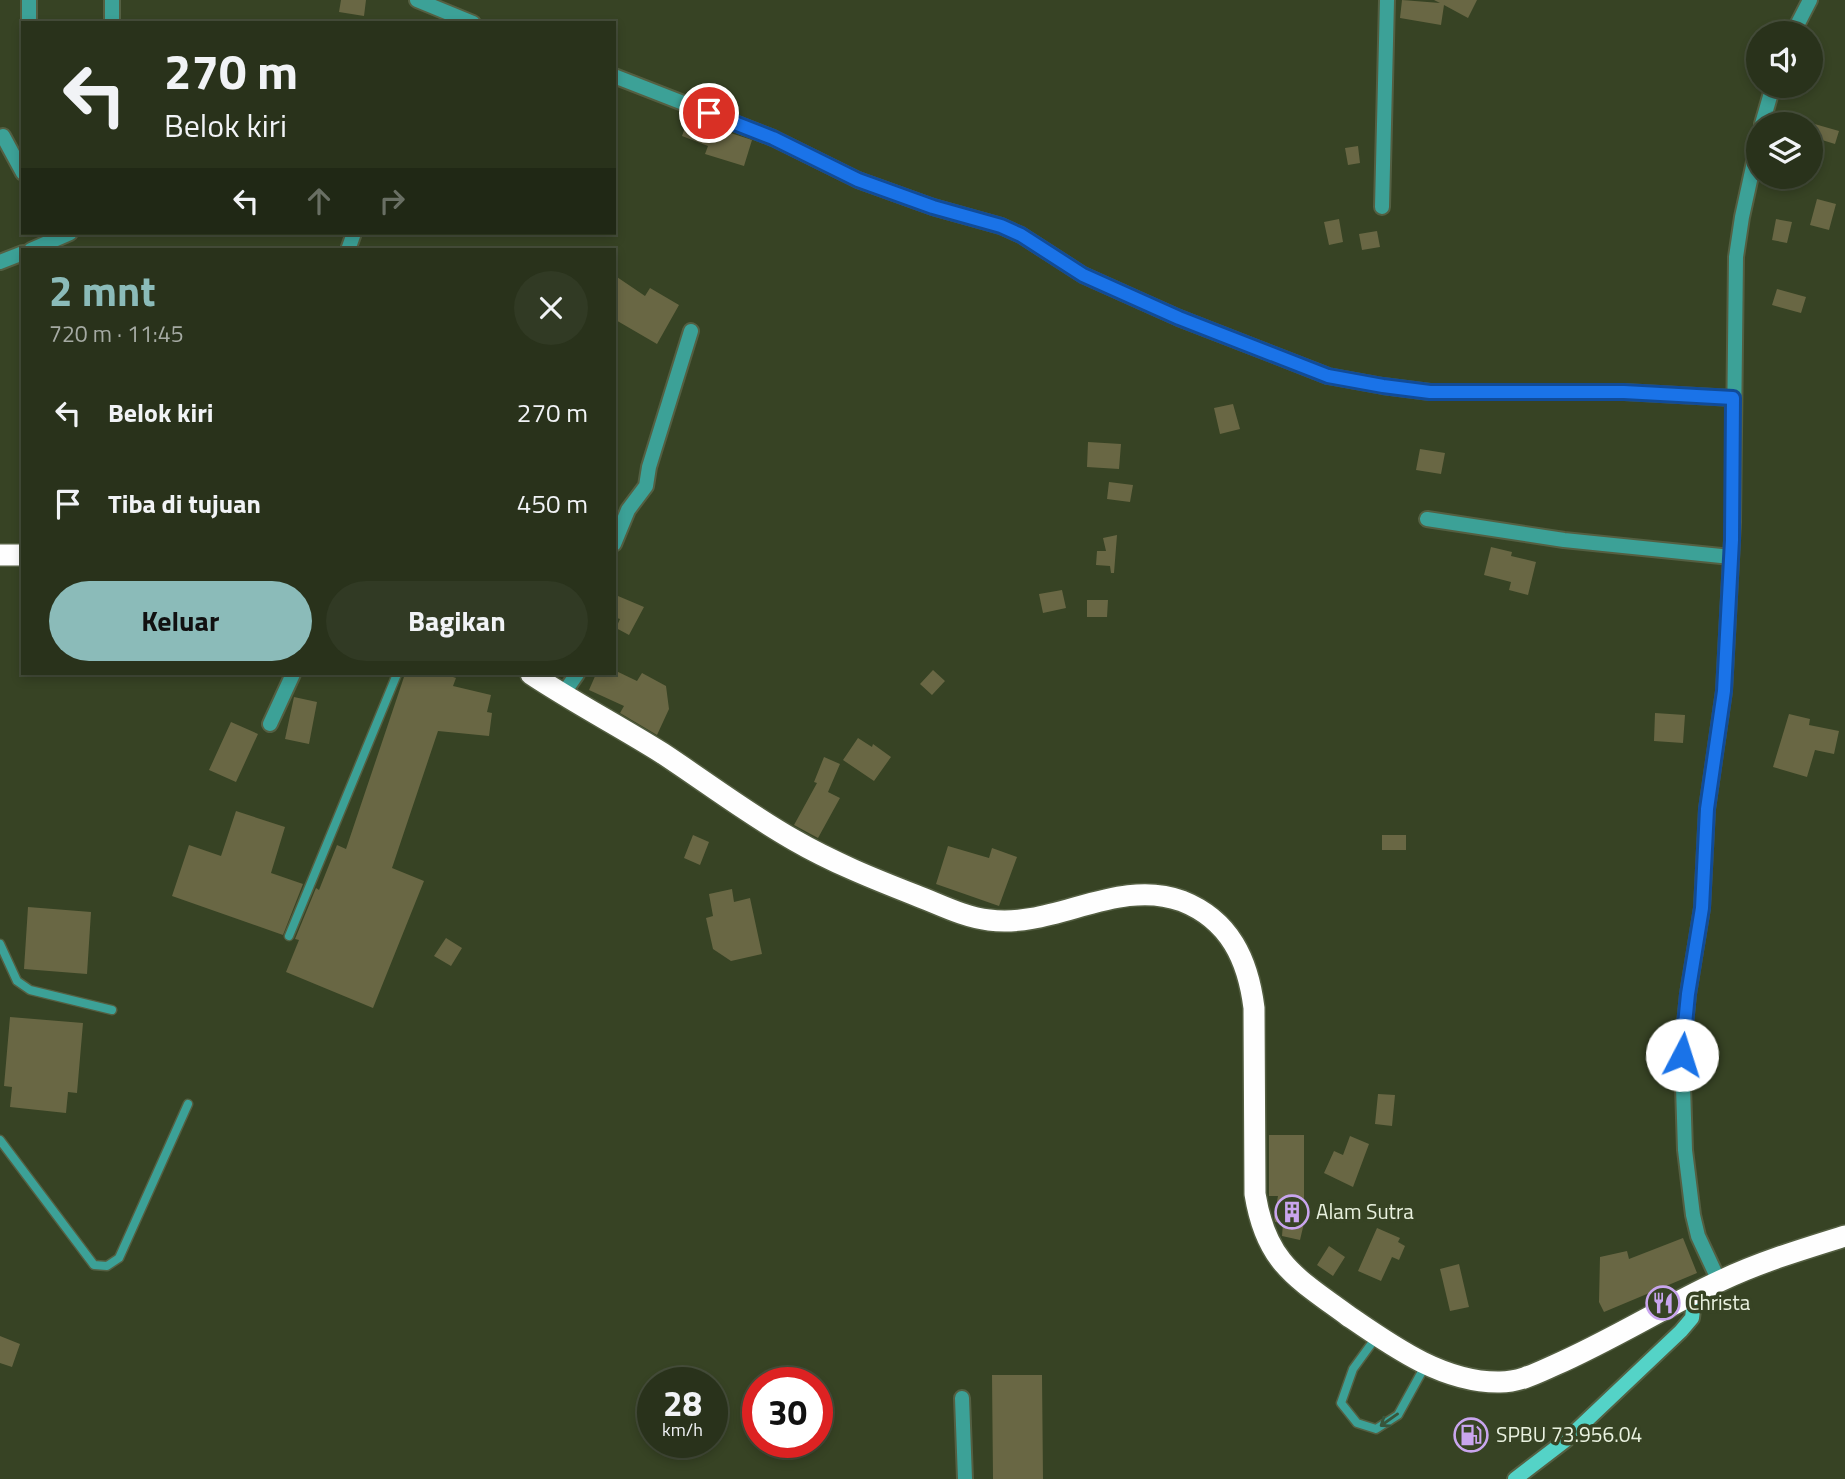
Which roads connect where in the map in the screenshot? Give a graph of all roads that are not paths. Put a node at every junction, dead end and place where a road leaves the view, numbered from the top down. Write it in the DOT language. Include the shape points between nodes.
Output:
graph roads {
  1 [pos="29,0"];
  2 [pos="112,0"];
  3 [pos="417,0"];
  4 [pos="1387,0"];
  5 [pos="1810,0"];
  6 [pos="453,7"];
  7 [pos="29,21"];
  8 [pos="112,21"];
  9 [pos="470,21"];
  10 [pos="1799,21"];
  11 [pos="616,77"];
  12 [pos="3,136"];
  13 [pos="21,169"];
  14 [pos="1749,189"];
  15 [pos="1382,206"];
  16 [pos="62,235"];
  17 [pos="35,248"];
  18 [pos="21,254"];
  19 [pos="0,262"];
  20 [pos="691,331"];
  21 [pos="1733,398"];
  22 [pos="1427,519"];
  23 [pos="616,537"];
  24 [pos="0,555"];
  25 [pos="21,555"];
  26 [pos="1731,557"];
  27 [pos="293,675"];
  28 [pos="397,675"];
  29 [pos="532,675"];
  30 [pos="575,675"];
  31 [pos="563,694"];
  32 [pos="270,724"];
  33 [pos="289,936"];
  34 [pos="0,944"];
  35 [pos="112,1010"];
  36 [pos="188,1104"];
  37 [pos="0,1140"];
  38 [pos="1845,1237"];
  39 [pos="1719,1281"];
  40 [pos="1695,1294"];
  41 [pos="1377,1336"];
  42 [pos="1426,1364"];
  43 [pos="962,1398"];
  44 [pos="965,1479"];
  45 [pos="1515,1479"];
  1 -- 7 [label="street"];
  2 -- 8 [label="street"];
  3 -- 6 [label="street"];
  4 -- 15 [label="street"];
  5 -- 10 [label="street"];
  6 -- 9 [label="street"];
  11 -- 21 [label="street" via="773,138 858,180 1001,226 1083,275 1328,376 1430,392 1624,392"];
  12 -- 13 [label="street"];
  14 -- 21 [label="street" via="1736,257"];
  16 -- 17 [label="street"];
  18 -- 19 [label="street"];
  20 -- 23 [label="street" via="646,486"];
  21 -- 26 [label="street"];
  22 -- 26 [label="street" via="1564,540"];
  24 -- 25 [label="highway"];
  26 -- 39 [label="street" via="1724,691 1682,1055 1685,1150 1693,1215"];
  27 -- 32 [label="street"];
  28 -- 33 [label="lane"];
  29 -- 31 [label="highway"];
  30 -- 31 [label="street"];
  31 -- 41 [label="highway" via="794,840 873,878 972,917 1027,919 1148,894 1181,901 1206,914 1239,950 1252,992 1255,1194 1265,1235 1280,1261"];
  34 -- 35 [label="lane" via="17,981 30,990"];
  36 -- 37 [label="lane" via="119,1258 107,1266 94,1265"];
  38 -- 39 [label="highway"];
  39 -- 40 [label="highway"];
  40 -- 42 [label="highway" via="1523,1379 1479,1381"];
  40 -- 45 [label="street" via="1692,1318 1681,1331 1566,1440"];
  41 -- 42 [label="highway"];
  42 -- 41 [label="lane, one-way" via="1398,1415 1376,1429 1357,1423 1341,1403 1353,1369"];
  43 -- 44 [label="street"];
}
